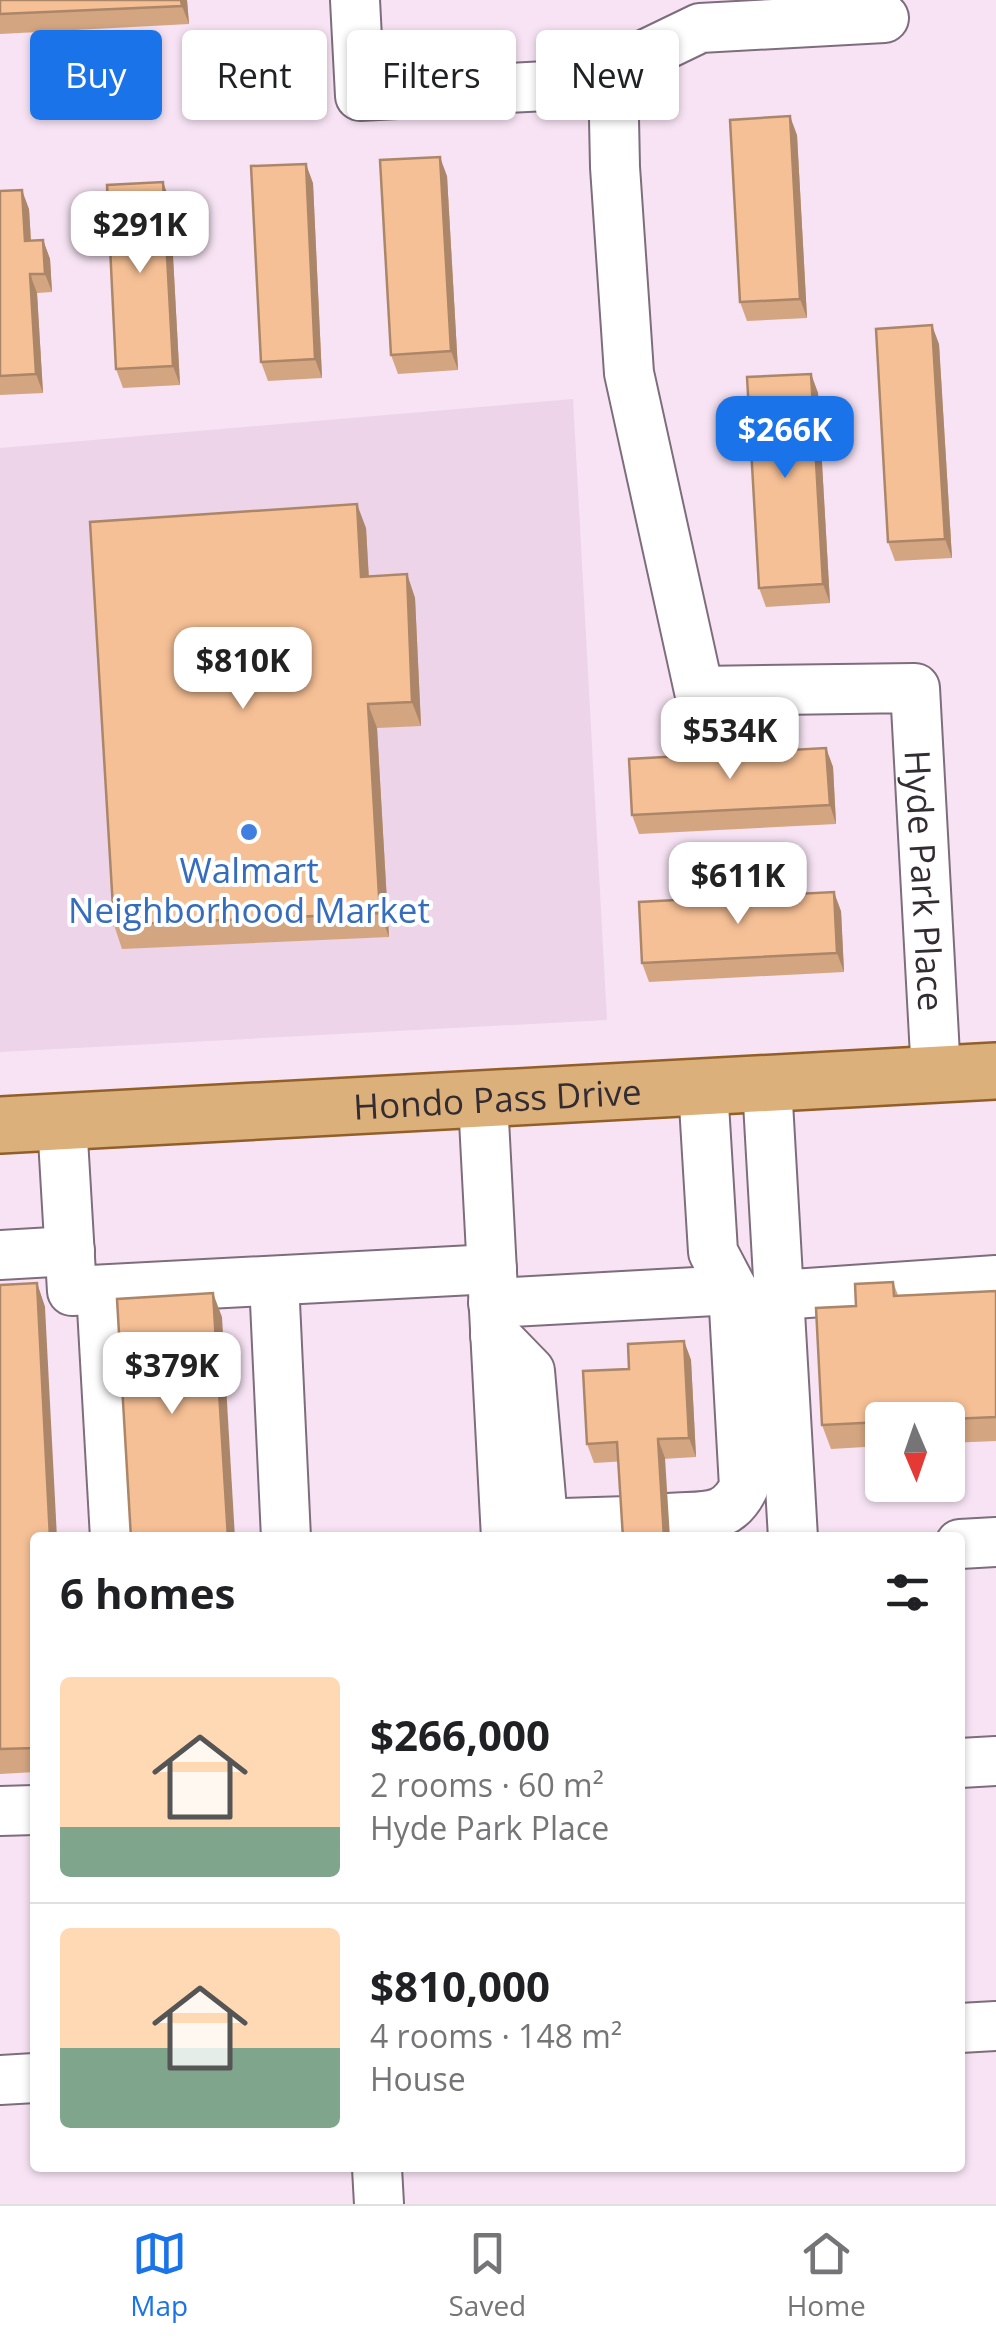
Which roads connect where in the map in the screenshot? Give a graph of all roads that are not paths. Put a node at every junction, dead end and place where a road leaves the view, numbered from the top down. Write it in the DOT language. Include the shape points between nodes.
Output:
graph roads {
  1 [pos="355,0"];
  2 [pos="884,18"];
  3 [pos="679,38"];
  4 [pos="536,87"];
  5 [pos="614,120"];
  6 [pos="996,1071"];
  7 [pos="936,1074"];
  8 [pos="766,1085"];
  9 [pos="703,1088"];
  10 [pos="483,1101"];
  11 [pos="62,1122"];
  12 [pos="0,1125"];
  13 [pos="0,1255"];
  14 [pos="81,1277"];
  15 [pos="996,1280"];
  16 [pos="274,1281"];
  17 [pos="756,1293"];
  18 [pos="493,1302"];
  19 [pos="85,1532"];
  20 [pos="114,1532"];
  21 [pos="286,1532"];
  22 [pos="506,1532"];
  23 [pos="793,1532"];
  24 [pos="996,1542"];
  25 [pos="965,1544"];
  26 [pos="996,1761"];
  27 [pos="965,1763"];
  28 [pos="30,1810"];
  29 [pos="0,1811"];
  30 [pos="996,2026"];
  31 [pos="965,2028"];
  32 [pos="30,2078"];
  33 [pos="0,2080"];
  34 [pos="377,2172"];
  35 [pos="379,2204"];
  1 -- 4 [label="street" via="360,96"];
  2 -- 3 [label="street" via="700,28"];
  5 -- 7 [label="street, Hyde Park Place" via="628,373 699,691 916,688"];
  6 -- 7 [label="main road, Hondo Pass Drive"];
  7 -- 8 [label="main road, Hondo Pass Drive"];
  8 -- 9 [label="main road, Hondo Pass Drive"];
  8 -- 17 [label="street"];
  9 -- 10 [label="main road, Hondo Pass Drive"];
  9 -- 17 [label="street" via="713,1252"];
  10 -- 11 [label="main road, Hondo Pass Drive"];
  10 -- 18 [label="street"];
  11 -- 12 [label="main road, Hondo Pass Drive"];
  11 -- 14 [label="street"];
  13 -- 14 [label="street"];
  14 -- 16 [label="street"];
  14 -- 19 [label="street"];
  14 -- 20 [label="street"];
  15 -- 17 [label="street"];
  16 -- 18 [label="street"];
  16 -- 21 [label="street"];
  17 -- 18 [label="street"];
  17 -- 18 [label="street" via="744,1487 735,1506 721,1514 564,1523 549,1520 542,1510 530,1371"];
  17 -- 23 [label="street"];
  18 -- 22 [label="street"];
  24 -- 25 [label="street"];
  26 -- 27 [label="street"];
  28 -- 29 [label="street"];
  30 -- 31 [label="street"];
  32 -- 33 [label="street"];
  34 -- 35 [label="street"];
}
